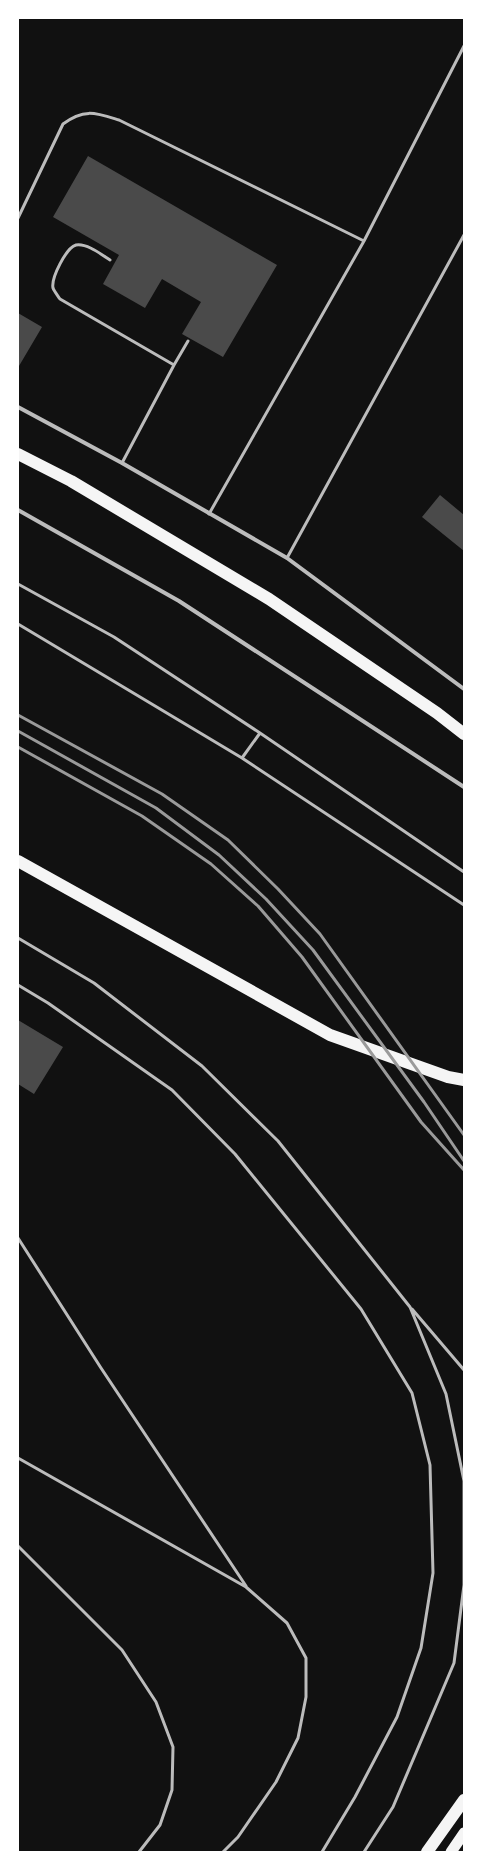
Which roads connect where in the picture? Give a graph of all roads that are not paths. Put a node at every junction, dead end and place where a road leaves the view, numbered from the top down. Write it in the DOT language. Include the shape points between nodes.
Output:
graph roads {
  1 [pos="464,46"];
  2 [pos="18,218"];
  3 [pos="464,235"];
  4 [pos="364,241"];
  5 [pos="110,260"];
  6 [pos="188,341"];
  7 [pos="174,365"];
  8 [pos="18,407"];
  9 [pos="18,454"];
  10 [pos="122,463"];
  11 [pos="18,510"];
  12 [pos="209,514"];
  13 [pos="288,558"];
  14 [pos="18,584"];
  15 [pos="18,624"];
  16 [pos="464,689"];
  17 [pos="260,733"];
  18 [pos="464,734"];
  19 [pos="242,758"];
  20 [pos="464,787"];
  21 [pos="18,861"];
  22 [pos="464,872"];
  23 [pos="464,905"];
  24 [pos="18,938"];
  25 [pos="18,985"];
  26 [pos="464,1080"];
  27 [pos="18,1238"];
  28 [pos="410,1307"];
  29 [pos="464,1370"];
  30 [pos="18,1458"];
  31 [pos="18,1546"];
  32 [pos="246,1587"];
  33 [pos="464,1800"];
  34 [pos="464,1833"];
  35 [pos="139,1852"];
  36 [pos="223,1852"];
  37 [pos="322,1852"];
  38 [pos="364,1852"];
  39 [pos="427,1852"];
  40 [pos="451,1852"];
  1 -- 4 [label="lane"];
  2 -- 4 [label="lane" via="63,124 74,115 96,113 119,120"];
  3 -- 13 [label="lane"];
  4 -- 12 [label="lane"];
  5 -- 7 [label="lane" via="86,246 77,245 69,249 54,276 53,288 60,298"];
  6 -- 7 [label="lane"];
  7 -- 10 [label="lane"];
  8 -- 10 [label="street"];
  9 -- 18 [label="highway" via="71,481 269,599"];
  10 -- 12 [label="street"];
  11 -- 20 [label="street" via="180,601"];
  12 -- 13 [label="street"];
  13 -- 16 [label="street"];
  14 -- 17 [label="lane" via="114,637"];
  15 -- 19 [label="lane"];
  17 -- 19 [label="lane"];
  17 -- 22 [label="lane"];
  19 -- 23 [label="lane"];
  21 -- 26 [label="highway" via="330,1035 448,1077"];
  24 -- 28 [label="lane" via="94,983 202,1066 278,1141"];
  25 -- 37 [label="lane" via="48,1002 172,1090 235,1154 360,1309 412,1393 430,1465 433,1573 421,1648 397,1717 355,1797"];
  27 -- 32 [label="lane"];
  28 -- 29 [label="lane"];
  28 -- 38 [label="lane" via="446,1394 464,1481 464,1585 454,1663 393,1808"];
  30 -- 32 [label="lane"];
  31 -- 35 [label="lane" via="122,1650 156,1702 173,1747 172,1790 160,1824"];
  32 -- 36 [label="lane" via="287,1623 306,1658 306,1697 298,1738 276,1782 238,1837"];
  33 -- 39 [label="highway"];
  34 -- 40 [label="highway"];
}
